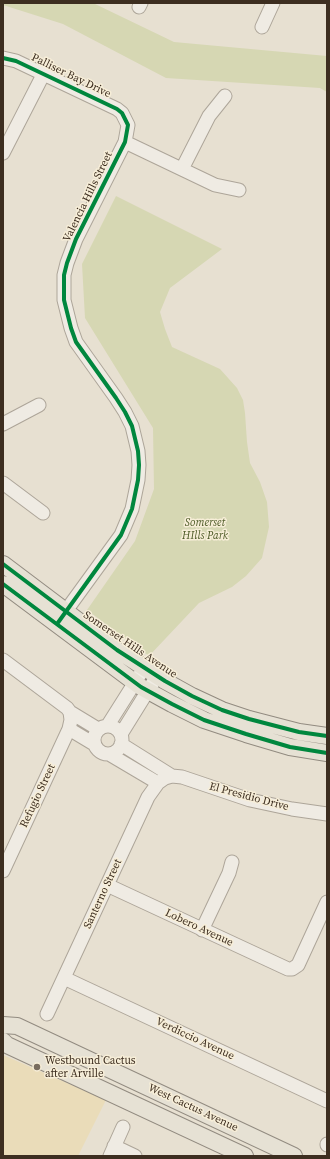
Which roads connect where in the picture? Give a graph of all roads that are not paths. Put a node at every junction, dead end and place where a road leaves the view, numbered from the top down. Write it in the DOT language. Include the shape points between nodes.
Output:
graph roads {
  1 [pos="274,3"];
  2 [pos="262,27"];
  3 [pos="3,58"];
  4 [pos="44,73"];
  5 [pos="225,96"];
  6 [pos="126,119"];
  7 [pos="125,142"];
  8 [pos="3,153"];
  9 [pos="182,169"];
  10 [pos="240,190"];
  11 [pos="39,405"];
  12 [pos="3,424"];
  13 [pos="3,483"];
  14 [pos="43,513"];
  15 [pos="3,564"];
  16 [pos="3,584"];
  17 [pos="61,618"];
  18 [pos="3,660"];
  19 [pos="150,672"];
  20 [pos="141,687"];
  21 [pos="70,720"];
  22 [pos="103,727"];
  23 [pos="327,736"];
  24 [pos="121,739"];
  25 [pos="94,744"];
  26 [pos="327,753"];
  27 [pos="109,754"];
  28 [pos="165,779"];
  29 [pos="327,814"];
  30 [pos="232,862"];
  31 [pos="3,870"];
  32 [pos="106,885"];
  33 [pos="327,902"];
  34 [pos="202,930"];
  35 [pos="64,978"];
  36 [pos="47,1014"];
  37 [pos="3,1025"];
  38 [pos="3,1041"];
  39 [pos="327,1101"];
  40 [pos="123,1127"];
  41 [pos="112,1151"];
  42 [pos="135,1156"];
  43 [pos="245,1156"];
  44 [pos="294,1156"];
  1 -- 2 [label="street"];
  3 -- 4 [label="street, Palliser Bay Drive"];
  4 -- 6 [label="street, Palliser Bay Drive" via="117,109"];
  4 -- 8 [label="street"];
  5 -- 9 [label="street" via="209,116"];
  6 -- 7 [label="street, Valencia Hills Street"];
  7 -- 9 [label="street"];
  7 -- 17 [label="street, Valencia Hills Street" via="72,250 64,275 64,300 76,342 116,398 132,426 138,451 138,480 132,509 121,535"];
  9 -- 10 [label="street" via="215,185"];
  11 -- 12 [label="street"];
  13 -- 14 [label="street"];
  15 -- 17 [label="main road, Somerset Hills Avenue"];
  16 -- 17 [label="main road, Somerset Hills Avenue"];
  17 -- 19 [label="main road, Somerset Hills Avenue"];
  17 -- 20 [label="main road, Somerset Hills Avenue"];
  18 -- 21 [label="street" via="66,708"];
  19 -- 20 [label="street"];
  19 -- 23 [label="main road, Somerset Hills Avenue" via="222,710 273,726"];
  20 -- 22 [label="street"];
  20 -- 24 [label="street"];
  20 -- 26 [label="main road, Somerset Hills Avenue" via="204,720 226,728 290,747"];
  21 -- 22 [label="street"];
  21 -- 25 [label="street"];
  21 -- 31 [label="street, Refugio Street"];
  22 -- 24 [label="street" via="117,729"];
  22 -- 25 [label="street" via="94,735"];
  24 -- 27 [label="street" via="117,750"];
  24 -- 28 [label="street, El Presidio Drive"];
  25 -- 27 [label="street" via="100,751"];
  27 -- 28 [label="street, El Presidio Drive"];
  28 -- 29 [label="street, El Presidio Drive" via="182,777 250,800 292,810"];
  28 -- 32 [label="street, Santerno Street" via="148,797"];
  30 -- 34 [label="street"];
  32 -- 34 [label="street, Lobero Avenue"];
  32 -- 35 [label="street, Santerno Street"];
  33 -- 34 [label="street, Lobero Avenue" via="298,965 292,969 284,968"];
  35 -- 36 [label="street, Santerno Street"];
  35 -- 39 [label="street, Verdiccio Avenue"];
  37 -- 44 [label="main road, West Cactus Avenue" via="17,1026"];
  38 -- 43 [label="main road, West Cactus Avenue"];
  40 -- 41 [label="street"];
  41 -- 42 [label="street"];
}
